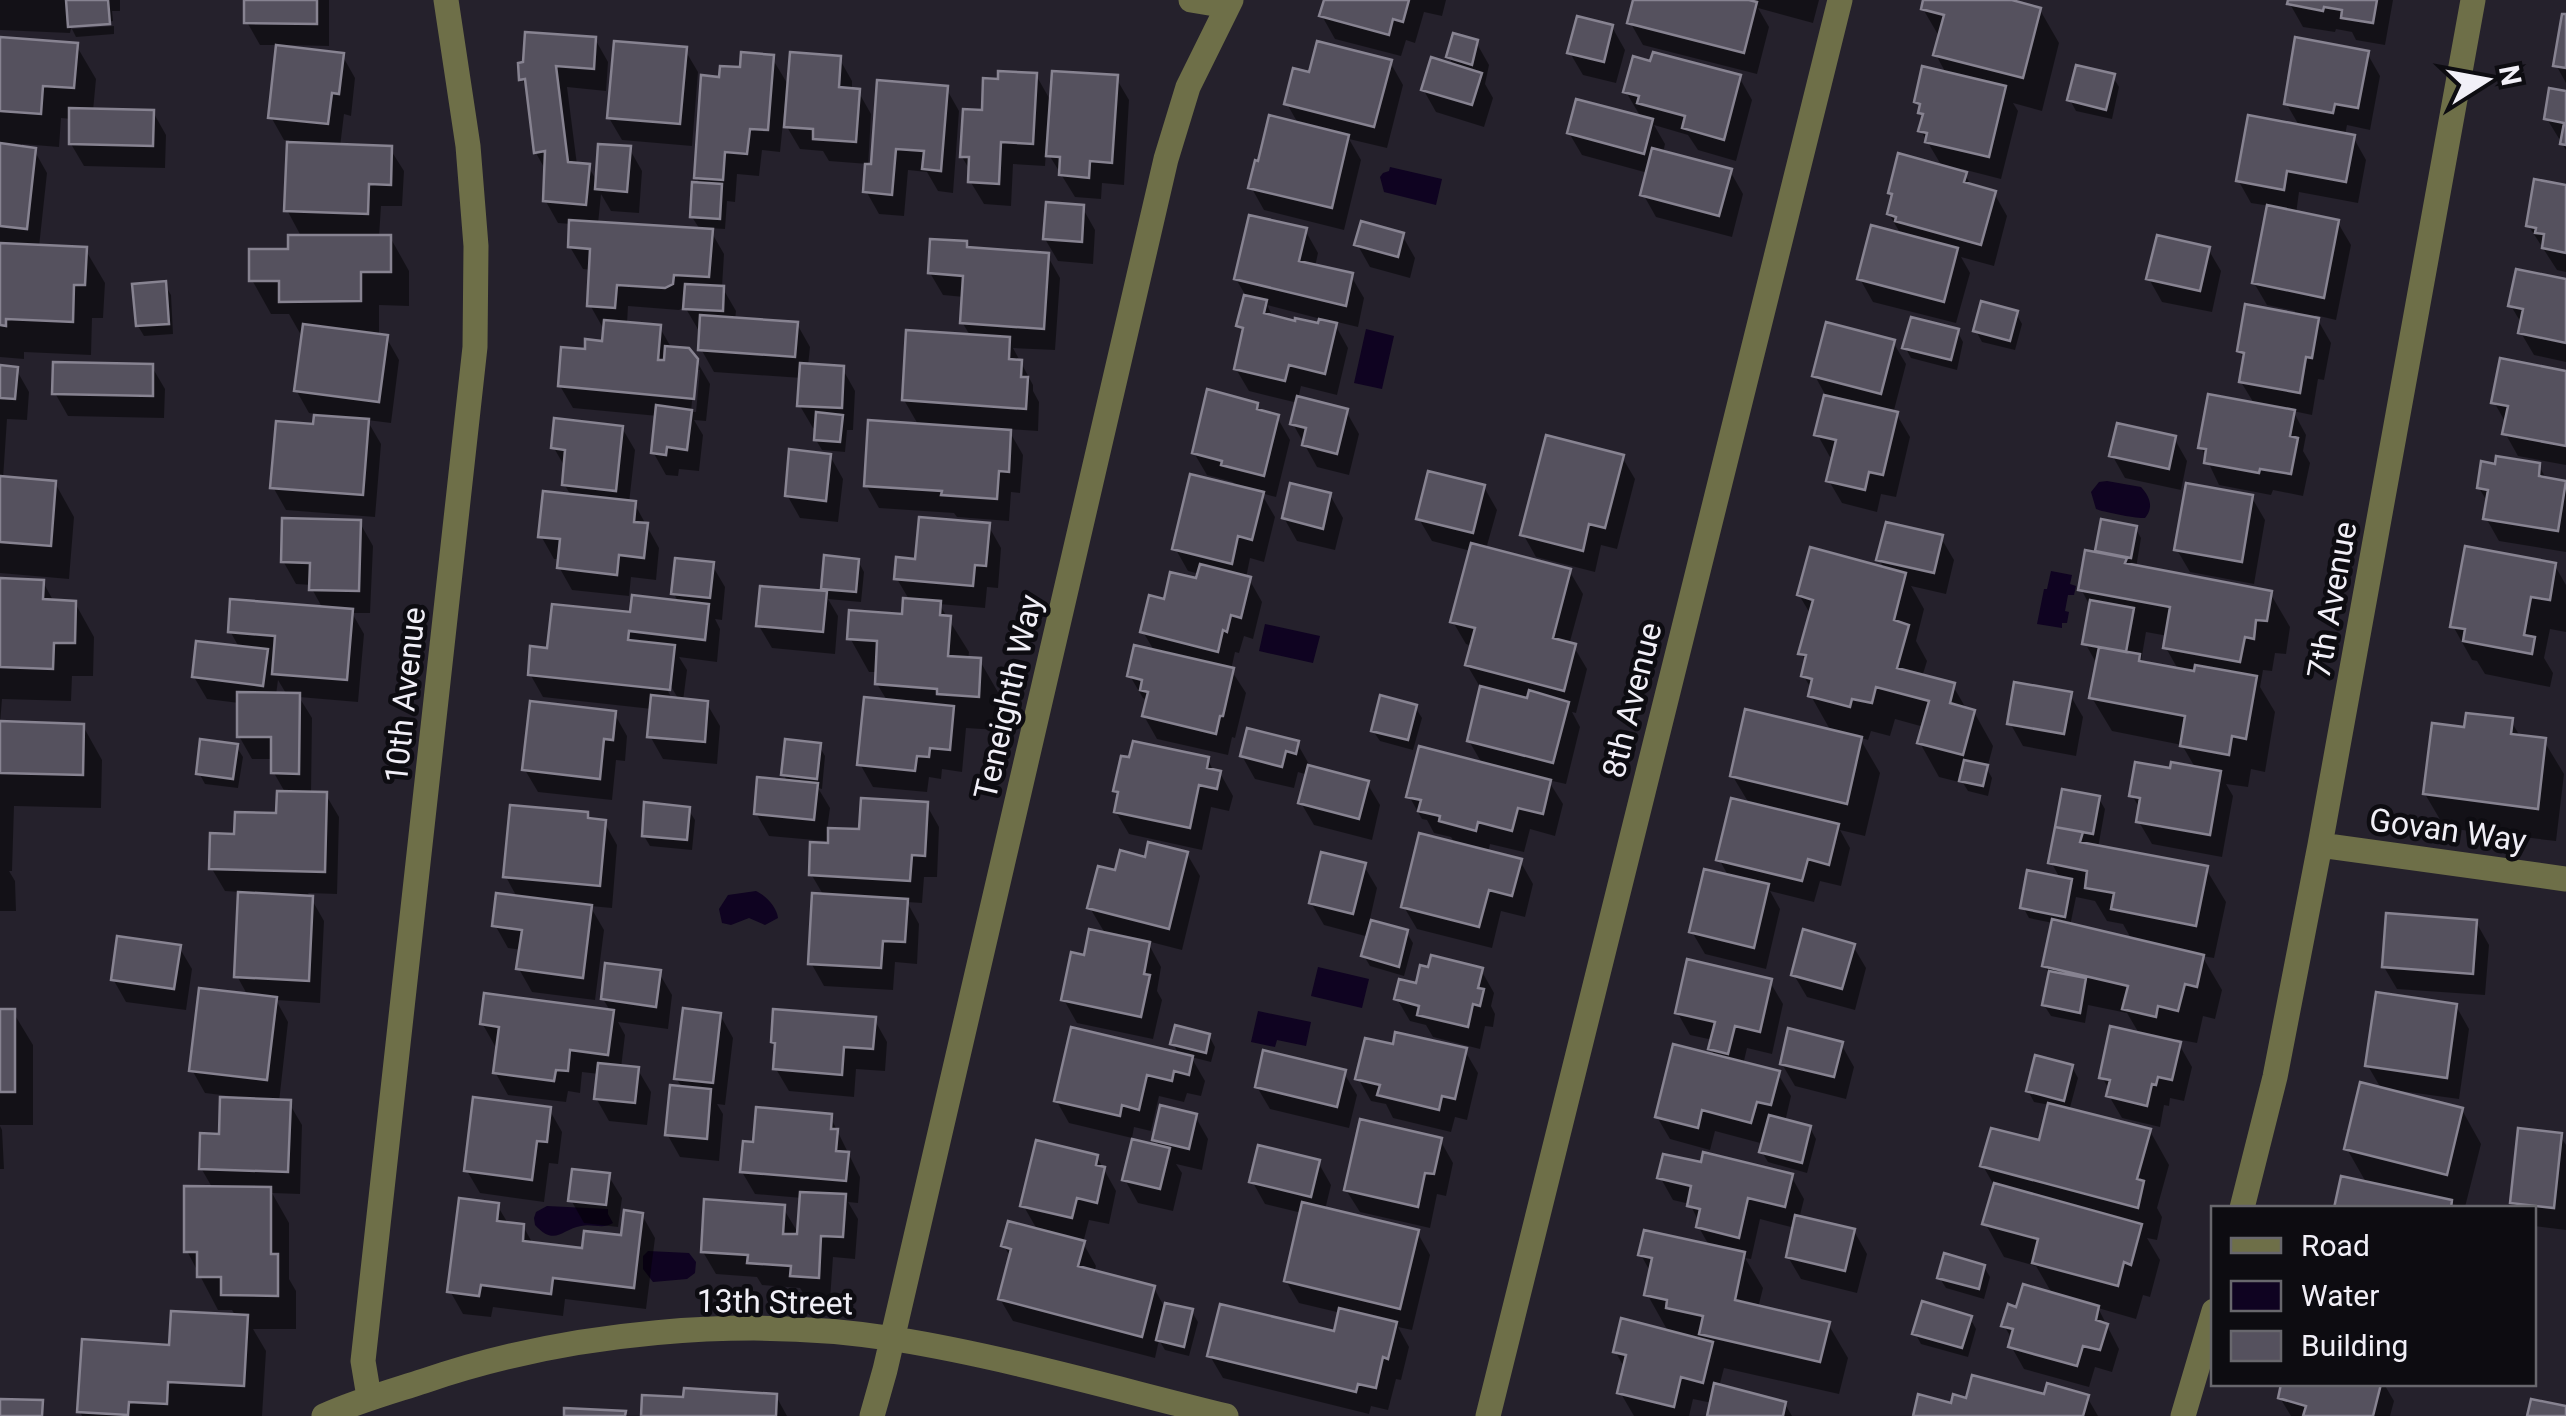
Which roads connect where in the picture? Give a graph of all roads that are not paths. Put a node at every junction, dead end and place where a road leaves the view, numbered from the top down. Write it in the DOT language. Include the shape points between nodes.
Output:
graph roads {
  1 [pos="446,0"];
  2 [pos="1191,0"];
  3 [pos="1840,0"];
  4 [pos="2473,0"];
  5 [pos="1229,3"];
  6 [pos="2320,845"];
  7 [pos="2566,879"];
  8 [pos="2242,1206"];
  9 [pos="2211,1321"];
  10 [pos="892,1338"];
  11 [pos="369,1397"];
  12 [pos="324,1416"];
  13 [pos="872,1416"];
  14 [pos="1226,1416"];
  15 [pos="1488,1416"];
  16 [pos="2183,1416"];
  1 -- 11 [label="street, 10th Avenue" via="468,146 475,347 364,1361"];
  2 -- 5 [label="street"];
  3 -- 15 [label="street, 8th Avenue"];
  4 -- 6 [label="street, 7th Avenue"];
  5 -- 10 [label="street, Teneighth Way" via="1188,87 1166,159"];
  6 -- 7 [label="street, Govan Way"];
  6 -- 8 [label="street, 7th Avenue"];
  9 -- 16 [label="street"];
  10 -- 11 [label="street, 13th Street" via="731,1329 595,1340"];
  10 -- 13 [label="street, Teneighth Way"];
  10 -- 14 [label="street, 13th Street"];
  11 -- 12 [label="street, 13th Street"];
}
